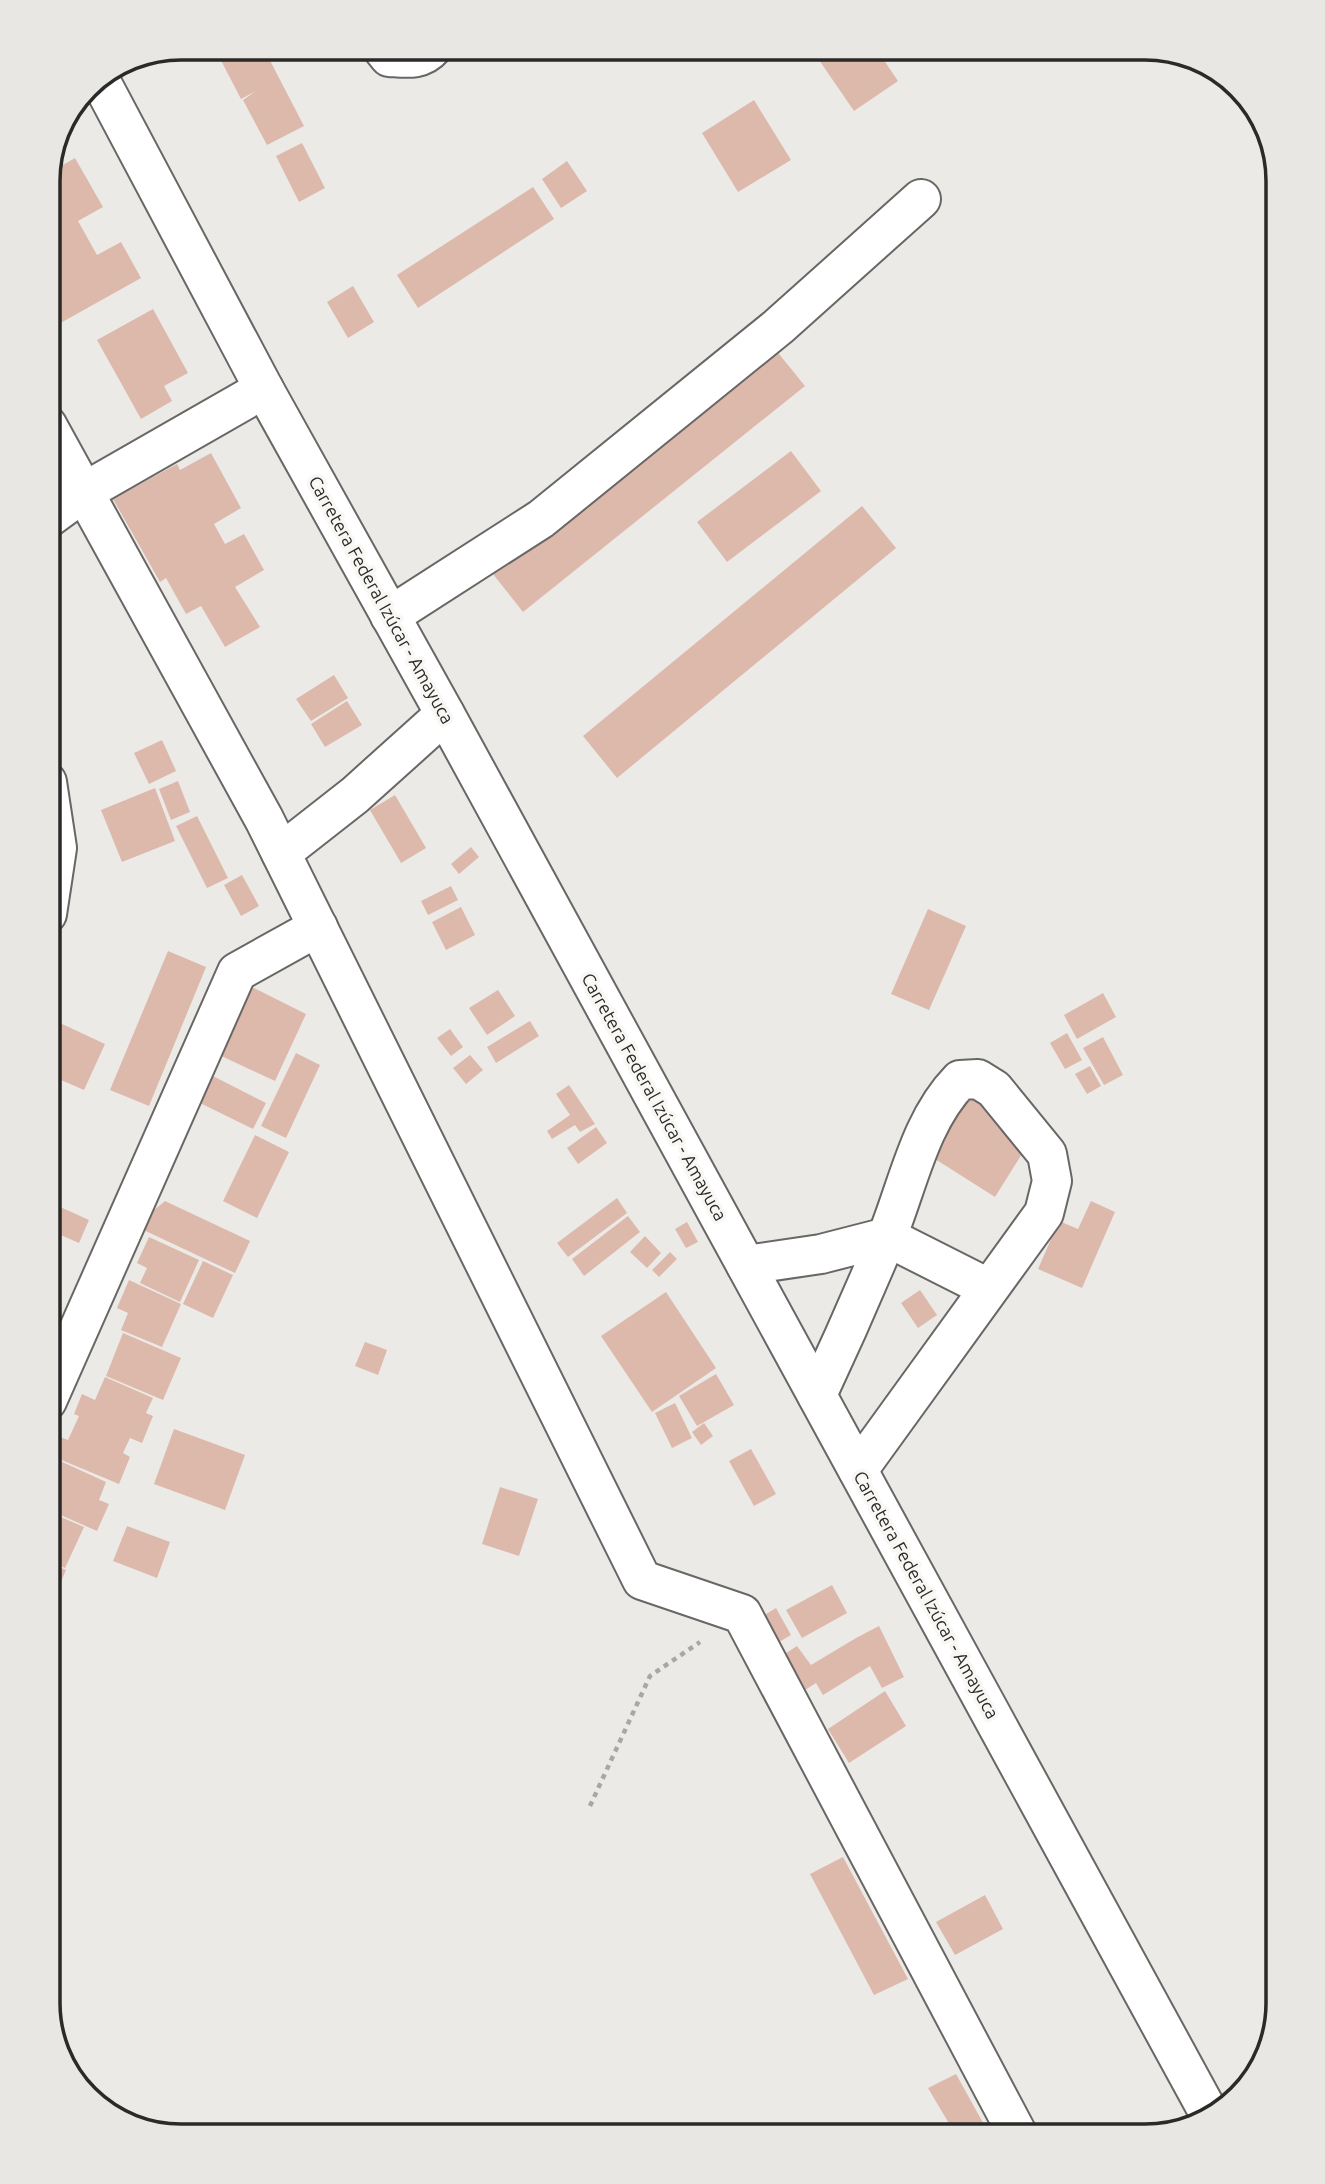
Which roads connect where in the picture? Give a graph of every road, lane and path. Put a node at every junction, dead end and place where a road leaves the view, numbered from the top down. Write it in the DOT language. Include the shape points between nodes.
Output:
graph roads {
  1 [pos="104,87"];
  2 [pos="921,199"];
  3 [pos="264,389"];
  4 [pos="60,449"];
  5 [pos="84,492"];
  6 [pos="60,510"];
  7 [pos="390,616"];
  8 [pos="445,714"];
  9 [pos="281,853"];
  10 [pos="318,927"];
  11 [pos="887,1237"];
  12 [pos="746,1265"];
  13 [pos="988,1288"];
  14 [pos="60,1372"];
  15 [pos="817,1395"];
  16 [pos="858,1470"];
  17 [pos="742,1614"];
  18 [pos="590,1806"];
  19 [pos="1206,2108"];
  20 [pos="1012,2124"];
  1 -- 3 [label="street, Carretera Federal Izúcar - Amayuca"];
  2 -- 7 [label="street" via="778,327 541,519"];
  3 -- 5 [label="street"];
  3 -- 7 [label="street, Carretera Federal Izúcar - Amayuca"];
  4 -- 5 [label="street"];
  5 -- 6 [label="street"];
  5 -- 9 [label="street"];
  7 -- 8 [label="street, Carretera Federal Izúcar - Amayuca"];
  8 -- 9 [label="street" via="355,795"];
  8 -- 12 [label="street, Carretera Federal Izúcar - Amayuca"];
  9 -- 10 [label="street"];
  10 -- 14 [label="street" via="237,972"];
  10 -- 17 [label="street" via="642,1580"];
  11 -- 12 [label="street" via="821,1254"];
  11 -- 13 [label="street"];
  11 -- 13 [label="street" via="923,1140 948,1093 960,1080 978,1079 994,1089 1047,1154 1052,1181 1044,1213"];
  11 -- 15 [label="street"];
  12 -- 15 [label="street, Carretera Federal Izúcar - Amayuca"];
  13 -- 16 [label="street"];
  15 -- 16 [label="street, Carretera Federal Izúcar - Amayuca"];
  16 -- 19 [label="street, Carretera Federal Izúcar - Amayuca"];
  17 -- 18 [label="path" via="650,1676"];
  17 -- 20 [label="street"];
}
